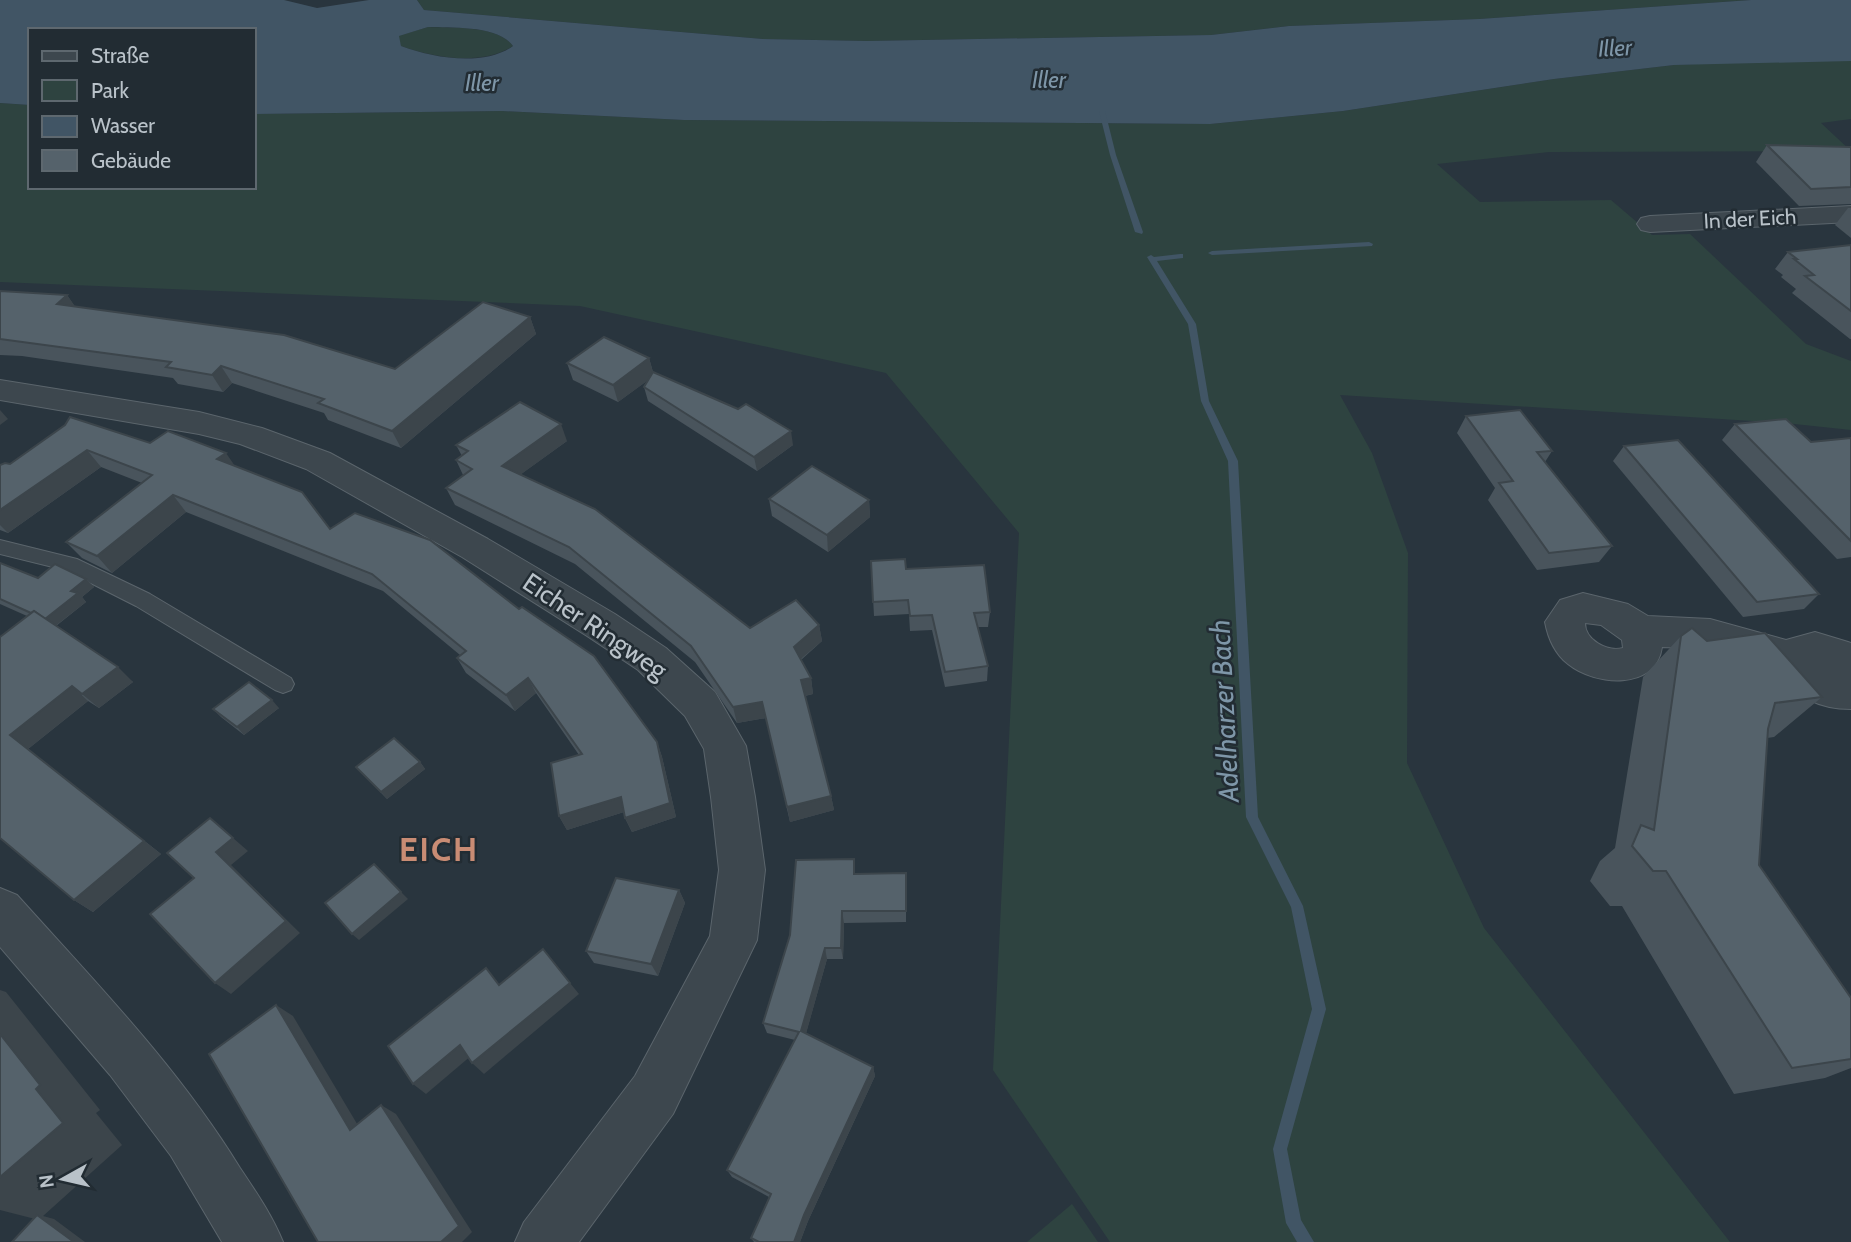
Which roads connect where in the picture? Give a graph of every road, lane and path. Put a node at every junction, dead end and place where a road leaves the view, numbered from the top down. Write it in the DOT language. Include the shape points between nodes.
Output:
graph roads {
  1 [pos="1851,214"];
  2 [pos="1650,224"];
  3 [pos="0,390"];
  4 [pos="0,547"];
  5 [pos="1637,631"];
  6 [pos="1848,677"];
  7 [pos="283,684"];
  8 [pos="0,911"];
  9 [pos="254,1242"];
  10 [pos="544,1242"];
  1 -- 2 [label="street, In der Eich"];
  3 -- 10 [label="street, Eicher Ringweg" via="80,416 199,423 318,461 475,548 652,659 700,704 725,746 742,870 733,940 654,1095"];
  4 -- 7 [label="lane" via="82,570 143,600"];
  5 -- 6 [label="street" via="1710,634 1795,657 1796,665 1810,680"];
  8 -- 9 [label="street" via="128,1057 190,1137"];
}
